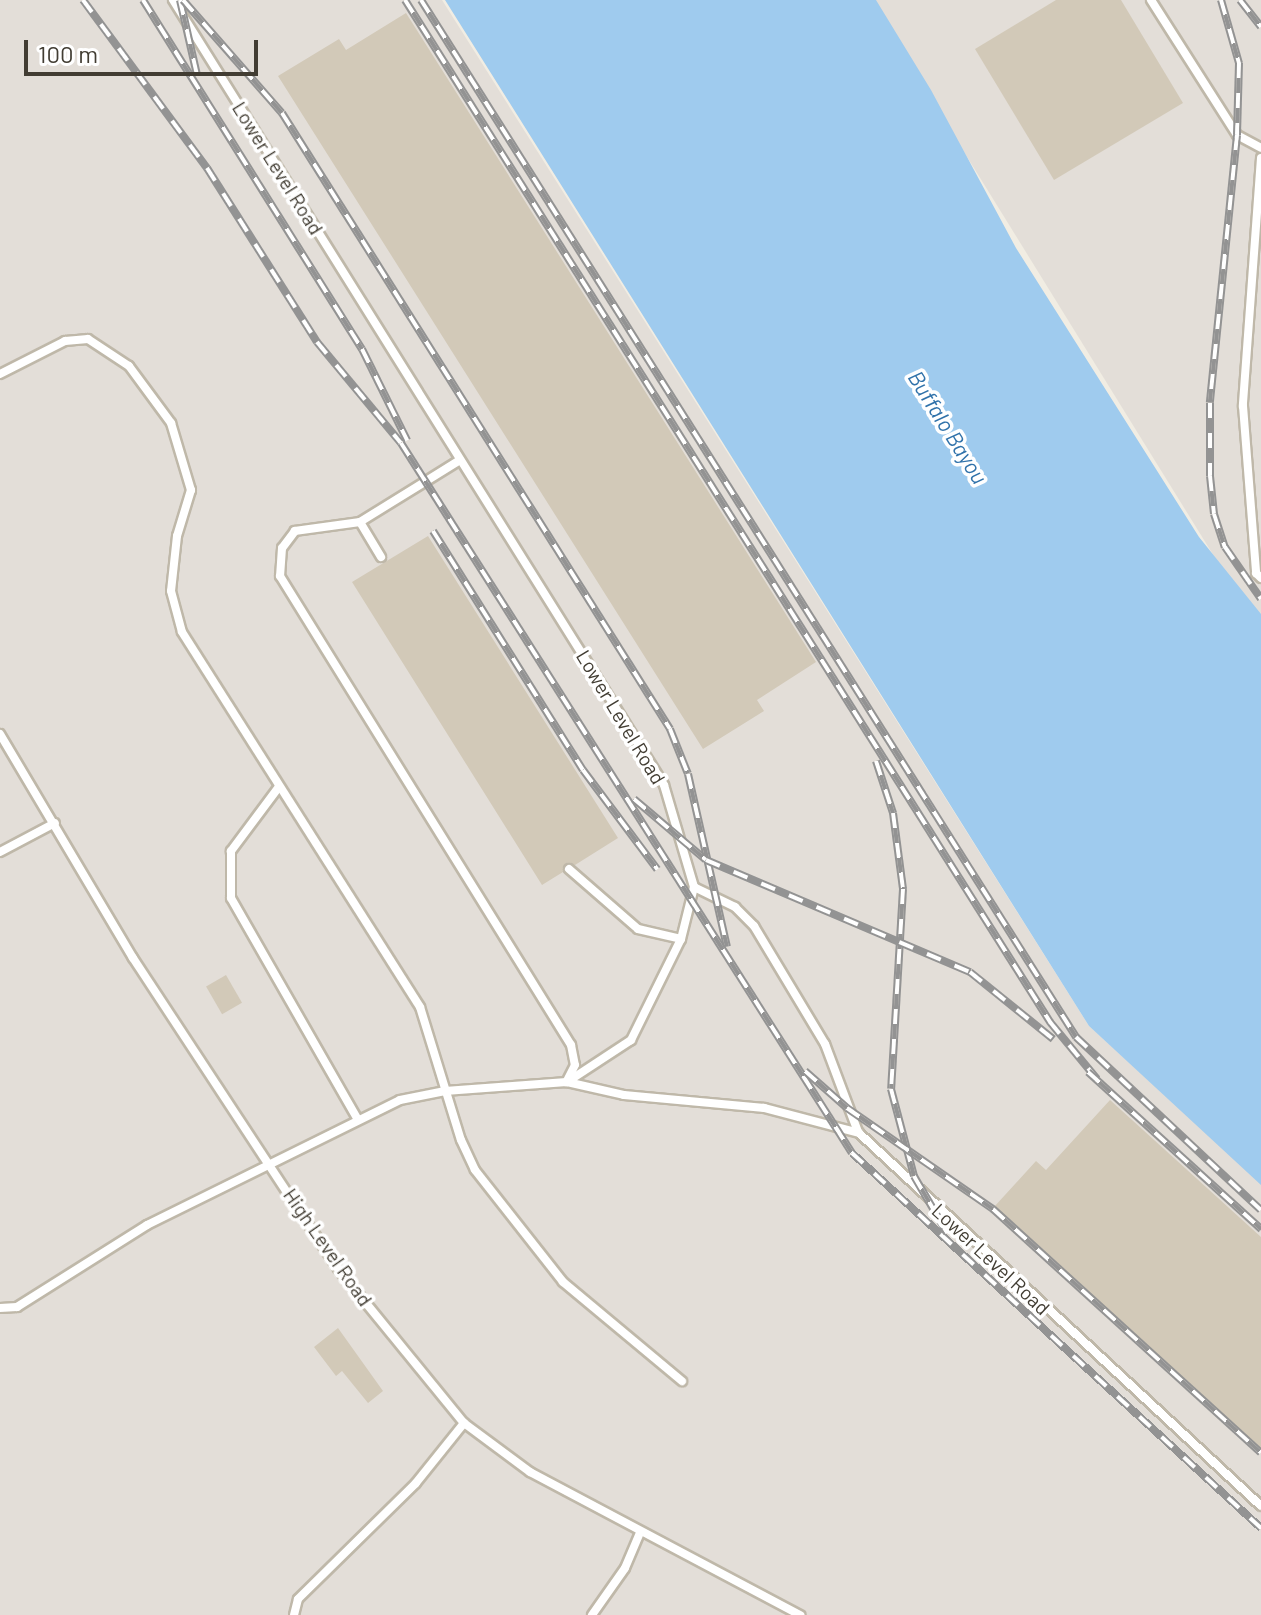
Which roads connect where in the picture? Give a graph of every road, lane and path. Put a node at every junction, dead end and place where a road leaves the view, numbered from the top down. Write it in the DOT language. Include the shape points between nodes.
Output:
graph roads {
  1 [pos="173,0"];
  2 [pos="1151,0"];
  3 [pos="1261,148"];
  4 [pos="1261,158"];
  5 [pos="0,374"];
  6 [pos="460,460"];
  7 [pos="360,522"];
  8 [pos="381,557"];
  9 [pos="1261,578"];
  10 [pos="0,734"];
  11 [pos="278,788"];
  12 [pos="55,823"];
  13 [pos="0,852"];
  14 [pos="569,869"];
  15 [pos="694,887"];
  16 [pos="681,939"];
  17 [pos="567,1082"];
  18 [pos="445,1091"];
  19 [pos="357,1118"];
  20 [pos="859,1133"];
  21 [pos="274,1166"];
  22 [pos="0,1308"];
  23 [pos="682,1381"];
  24 [pos="464,1423"];
  25 [pos="1261,1506"];
  26 [pos="640,1533"];
  27 [pos="294,1615"];
  28 [pos="592,1615"];
  29 [pos="800,1615"];
  1 -- 6 [label="lane, Lower Level Road"];
  2 -- 3 [label="lane" via="1237,135"];
  4 -- 9 [label="lane" via="1243,406"];
  5 -- 11 [label="lane" via="65,341 88,339 129,366 171,423 191,490 177,536 171,591 182,632"];
  6 -- 7 [label="lane"];
  6 -- 15 [label="lane, Lower Level Road" via="652,759"];
  7 -- 8 [label="lane"];
  7 -- 17 [label="lane" via="295,531 282,548 280,576 571,1045 575,1065"];
  10 -- 12 [label="lane, High Level Road"];
  11 -- 18 [label="lane" via="344,881 420,1007"];
  11 -- 19 [label="lane" via="231,851 231,898"];
  12 -- 13 [label="lane"];
  12 -- 21 [label="lane, High Level Road" via="180,1032"];
  14 -- 16 [label="lane" via="638,929"];
  15 -- 16 [label="lane"];
  15 -- 20 [label="lane" via="735,907 754,926 825,1044"];
  16 -- 17 [label="lane" via="631,1040"];
  17 -- 18 [label="lane"];
  17 -- 20 [label="lane, Lower Level Road" via="624,1095 764,1108"];
  18 -- 19 [label="lane" via="400,1100"];
  18 -- 23 [label="lane" via="475,1170 563,1282"];
  19 -- 21 [label="lane"];
  20 -- 25 [label="lane, Lower Level Road"];
  21 -- 22 [label="lane" via="147,1225 17,1307"];
  21 -- 24 [label="lane, High Level Road" via="339,1270"];
  24 -- 26 [label="lane, High Level Road" via="530,1472"];
  24 -- 27 [label="lane" via="427,1472 298,1599"];
  26 -- 28 [label="lane" via="625,1568"];
  26 -- 29 [label="lane, High Level Road"];
}
